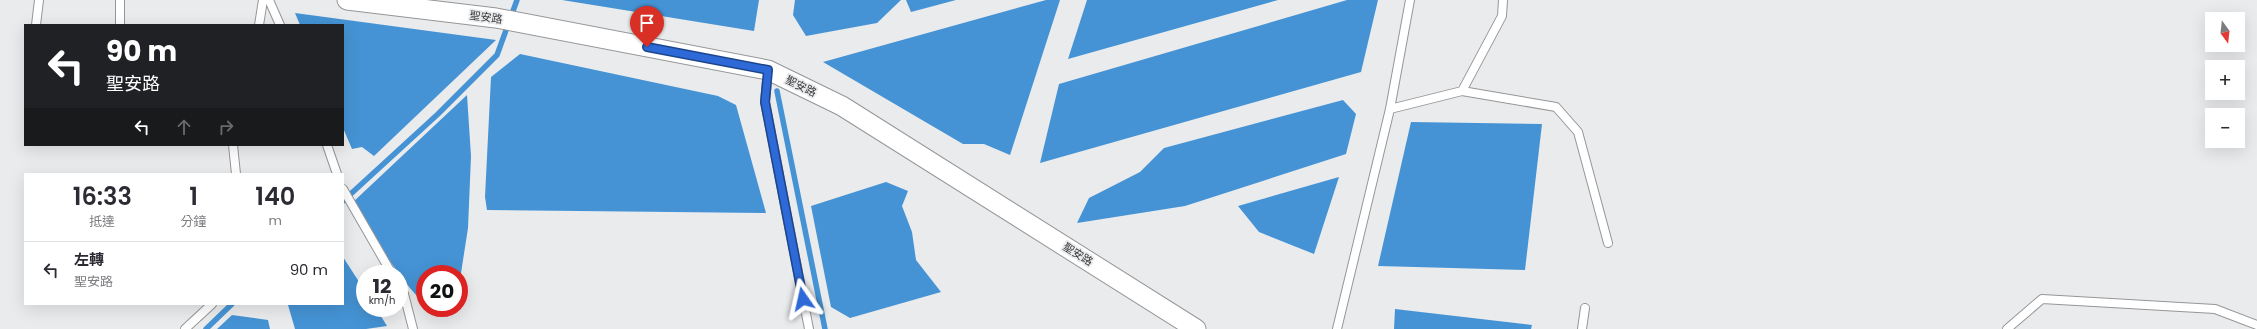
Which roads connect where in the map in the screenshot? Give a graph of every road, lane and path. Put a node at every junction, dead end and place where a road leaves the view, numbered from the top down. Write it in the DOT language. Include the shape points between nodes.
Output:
graph roads {
  1 [pos="39,0"];
  2 [pos="120,0"];
  3 [pos="263,0"];
  4 [pos="269,0"];
  5 [pos="347,0"];
  6 [pos="1410,0"];
  7 [pos="1503,0"];
  8 [pos="36,24"];
  9 [pos="120,24"];
  10 [pos="259,24"];
  11 [pos="280,24"];
  12 [pos="768,70"];
  13 [pos="1462,91"];
  14 [pos="1390,109"];
  15 [pos="233,146"];
  16 [pos="326,146"];
  17 [pos="236,173"];
  18 [pos="337,173"];
  19 [pos="344,191"];
  20 [pos="1608,243"];
  21 [pos="387,265"];
  22 [pos="211,305"];
  23 [pos="1585,308"];
  24 [pos="408,310"];
  25 [pos="2257,325"];
  26 [pos="185,329"];
  27 [pos="413,329"];
  28 [pos="809,329"];
  29 [pos="1196,329"];
  30 [pos="1337,329"];
  31 [pos="1582,329"];
  32 [pos="2007,329"];
  1 -- 8 [label="lane"];
  2 -- 9 [label="lane"];
  3 -- 10 [label="lane"];
  4 -- 11 [label="lane"];
  5 -- 12 [label="street, 聖安路" via="496,18"];
  6 -- 14 [label="lane"];
  7 -- 13 [label="lane" via="1502,16"];
  12 -- 28 [label="lane" via="765,102"];
  12 -- 29 [label="street, 聖安路" via="842,106"];
  13 -- 14 [label="lane"];
  13 -- 20 [label="lane" via="1556,107 1578,132"];
  14 -- 30 [label="lane"];
  15 -- 17 [label="lane"];
  16 -- 18 [label="lane"];
  19 -- 21 [label="lane"];
  22 -- 26 [label="lane"];
  23 -- 31 [label="lane"];
  24 -- 27 [label="lane"];
  25 -- 32 [label="lane" via="2215,309 2042,299"];
}
